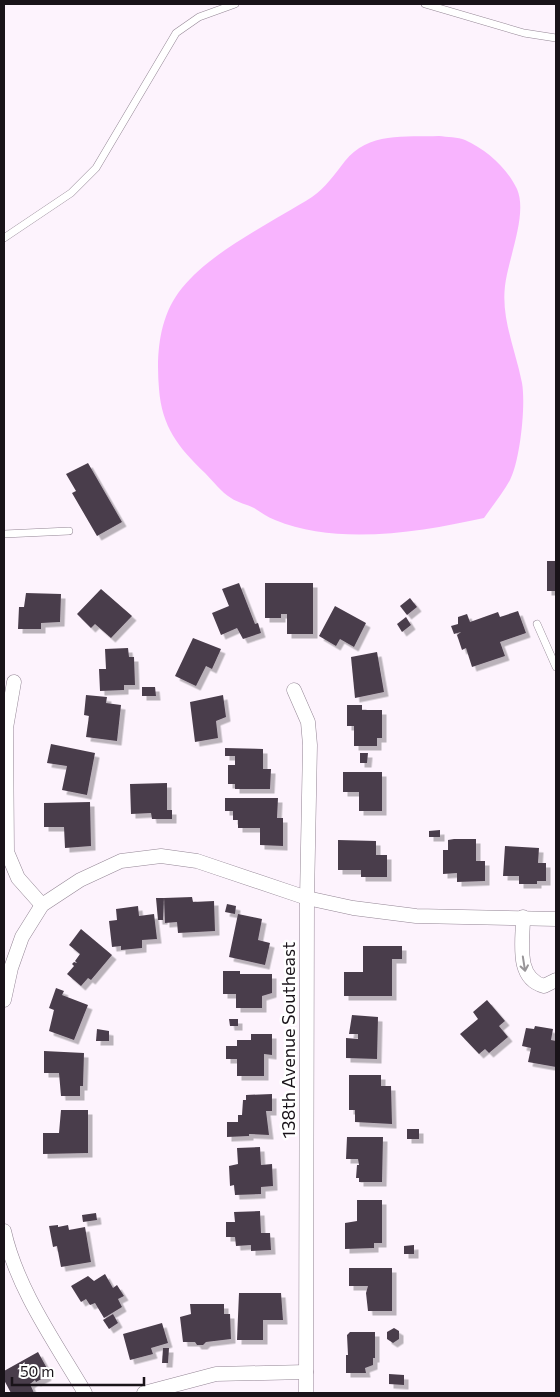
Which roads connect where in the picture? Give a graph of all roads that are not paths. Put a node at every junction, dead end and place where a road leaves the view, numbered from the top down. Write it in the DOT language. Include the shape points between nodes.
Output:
graph roads {
  1 [pos="235,4"];
  2 [pos="425,4"];
  3 [pos="556,38"];
  4 [pos="4,238"];
  5 [pos="69,531"];
  6 [pos="4,534"];
  7 [pos="537,624"];
  8 [pos="556,667"];
  9 [pos="14,682"];
  10 [pos="294,690"];
  11 [pos="307,898"];
  12 [pos="42,905"];
  13 [pos="523,917"];
  14 [pos="556,919"];
  15 [pos="556,980"];
  16 [pos="4,1000"];
  17 [pos="4,1231"];
  18 [pos="306,1372"];
  19 [pos="85,1393"];
  20 [pos="144,1393"];
  21 [pos="306,1393"];
  1 -- 4 [label="lane" via="199,17 176,33 96,168 72,193"];
  2 -- 3 [label="lane" via="524,33"];
  5 -- 6 [label="lane"];
  7 -- 8 [label="lane"];
  9 -- 12 [label="street" via="6,728 7,852 18,878"];
  10 -- 11 [label="street, 138th Avenue Southeast" via="308,722 310,745"];
  11 -- 12 [label="street" via="197,860 160,856 120,861 80,880"];
  11 -- 13 [label="street" via="416,916"];
  11 -- 18 [label="street, 138th Avenue Southeast"];
  12 -- 16 [label="street" via="22,937"];
  13 -- 14 [label="street"];
  13 -- 15 [label="street, one-way" via="526,973 534,983 544,986"];
  17 -- 19 [label="street" via="10,1257 25,1288"];
  18 -- 20 [label="street" via="216,1374"];
  18 -- 21 [label="street, 138th Avenue Southeast"];
}
